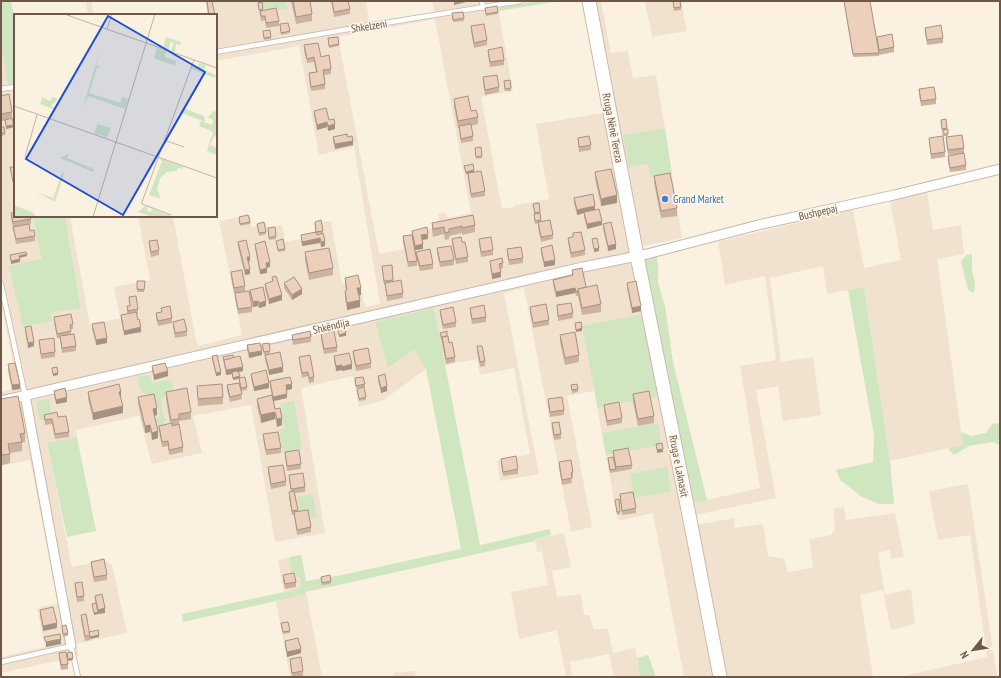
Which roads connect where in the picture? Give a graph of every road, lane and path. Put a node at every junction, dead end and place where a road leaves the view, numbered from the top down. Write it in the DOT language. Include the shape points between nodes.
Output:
graph roads {
  1 [pos="482,1"];
  2 [pos="521,1"];
  3 [pos="589,1"];
  4 [pos="483,8"];
  5 [pos="217,52"];
  6 [pos="14,87"];
  7 [pos="1,89"];
  8 [pos="1000,169"];
  9 [pos="637,256"];
  10 [pos="1,284"];
  11 [pos="25,396"];
  12 [pos="1,401"];
  13 [pos="70,646"];
  14 [pos="1,662"];
  15 [pos="78,677"];
  16 [pos="720,677"];
  1 -- 4 [label="lane"];
  2 -- 4 [label="lane, Shkelzeni"];
  3 -- 9 [label="main road, Rruga Nënë Tereza"];
  4 -- 5 [label="lane, Shkelzeni"];
  6 -- 7 [label="lane"];
  8 -- 9 [label="street, Bushpepaj"];
  9 -- 11 [label="street, Shkëndija"];
  9 -- 16 [label="main road, Rruga e Laknasit"];
  10 -- 11 [label="lane"];
  11 -- 12 [label="street, Shkëndija"];
  11 -- 13 [label="street"];
  13 -- 14 [label="lane"];
  13 -- 15 [label="lane"];
}
